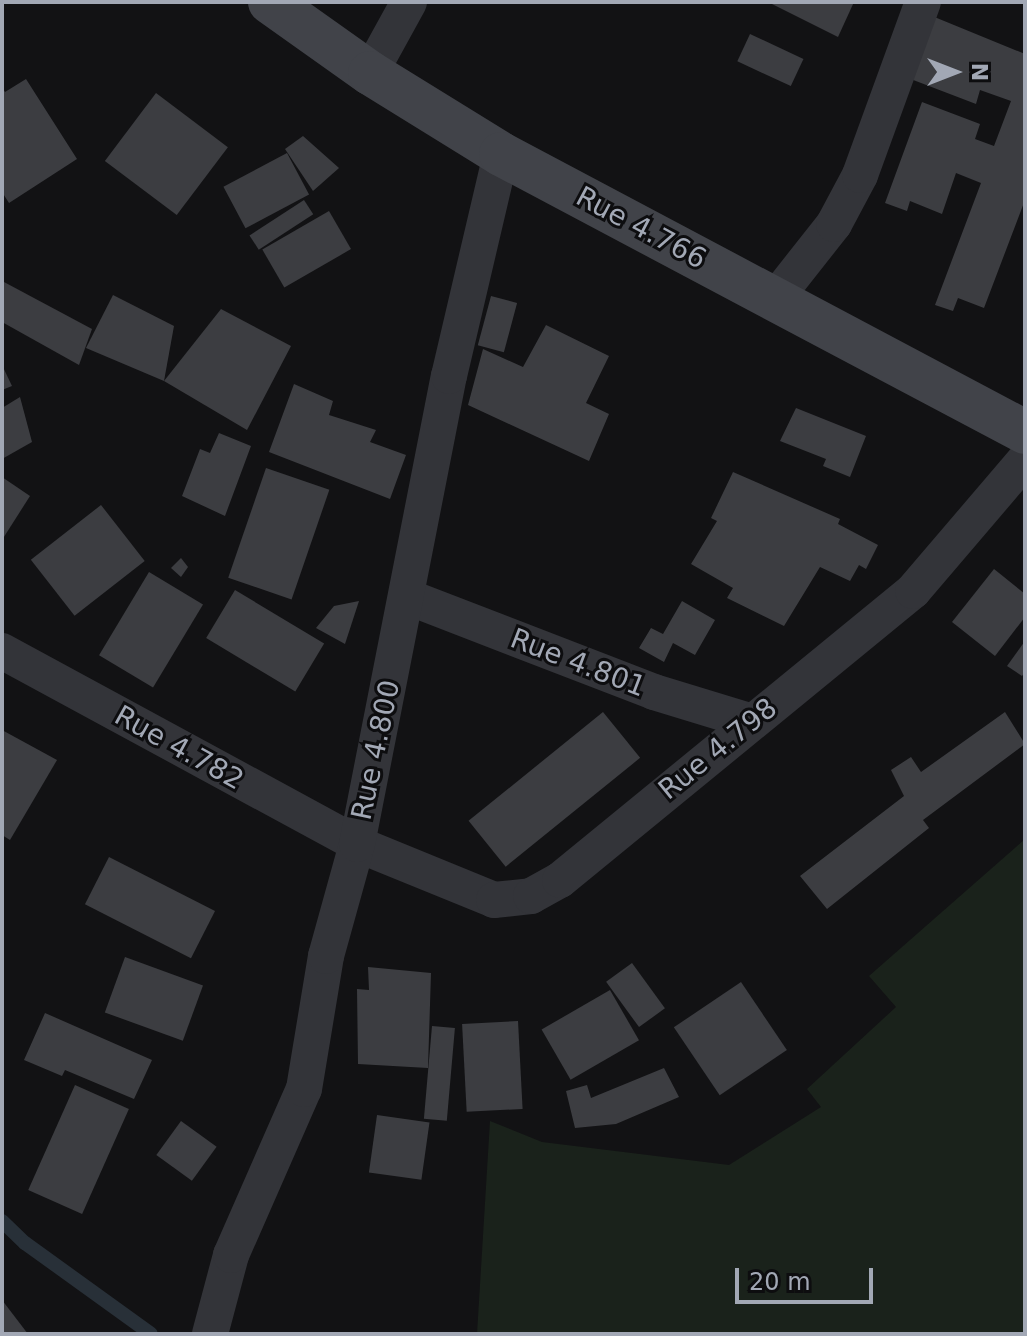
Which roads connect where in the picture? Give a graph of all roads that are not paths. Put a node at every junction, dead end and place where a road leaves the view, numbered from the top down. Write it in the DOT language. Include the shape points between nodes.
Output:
graph roads {
  1 [pos="270,2"];
  2 [pos="409,2"];
  3 [pos="923,2"];
  4 [pos="370,73"];
  5 [pos="501,154"];
  6 [pos="774,300"];
  7 [pos="1025,432"];
  8 [pos="1025,460"];
  9 [pos="408,597"];
  10 [pos="2,651"];
  11 [pos="752,722"];
  12 [pos="357,844"];
  13 [pos="210,1334"];
  1 -- 4 [label="street, Rue 4.766"];
  2 -- 4 [label="street"];
  3 -- 6 [label="street" via="860,175 834,224"];
  4 -- 5 [label="street, Rue 4.766"];
  5 -- 6 [label="street, Rue 4.766"];
  5 -- 9 [label="street, Rue 4.800" via="449,376"];
  6 -- 7 [label="street, Rue 4.766"];
  8 -- 11 [label="street, Rue 4.798" via="913,591"];
  9 -- 11 [label="street, Rue 4.801" via="654,692"];
  9 -- 12 [label="street, Rue 4.800"];
  10 -- 12 [label="street, Rue 4.782"];
  11 -- 12 [label="street, Rue 4.798" via="560,880 531,896 494,900"];
  12 -- 13 [label="street, Rue 4.800" via="326,956 304,1089 231,1255"];
}
